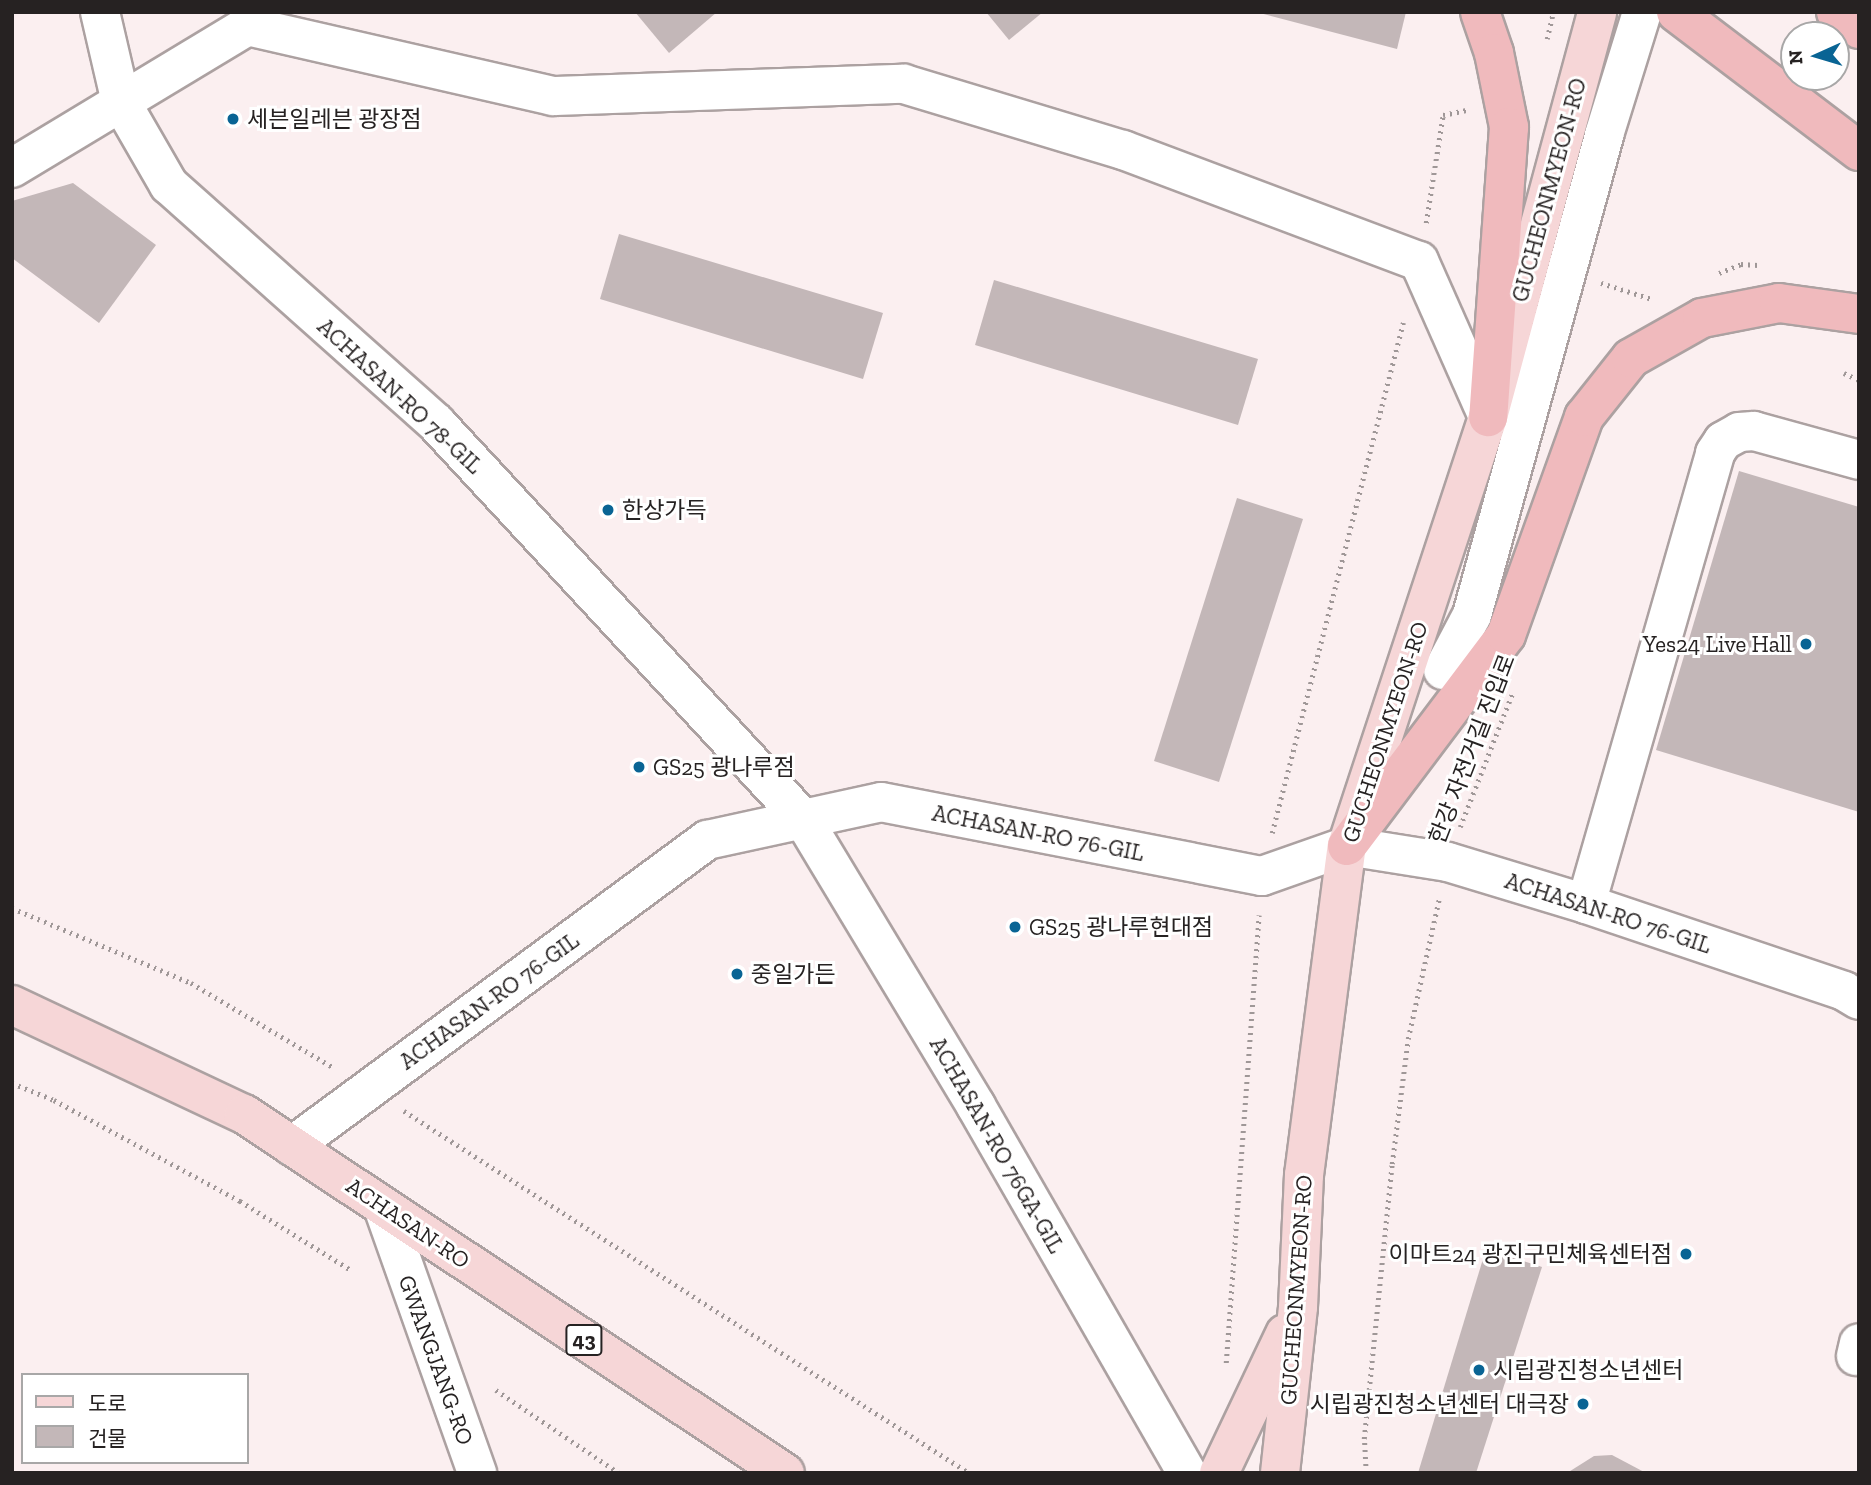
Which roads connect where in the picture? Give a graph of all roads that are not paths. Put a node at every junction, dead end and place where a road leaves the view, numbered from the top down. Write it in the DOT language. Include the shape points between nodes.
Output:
graph roads {
  1 [pos="100,12"];
  2 [pos="1480,12"];
  3 [pos="1597,12"];
  4 [pos="1642,12"];
  5 [pos="1676,12"];
  6 [pos="1836,12"];
  7 [pos="1859,29"];
  8 [pos="121,102"];
  9 [pos="1859,151"];
  10 [pos="12,168"];
  11 [pos="1859,314"];
  12 [pos="1488,417"];
  13 [pos="1859,460"];
  14 [pos="1443,670"];
  15 [pos="803,819"];
  16 [pos="1347,846"];
  17 [pos="1586,904"];
  18 [pos="1859,1000"];
  19 [pos="12,1005"];
  20 [pos="292,1146"];
  21 [pos="383,1207"];
  22 [pos="1298,1307"];
  23 [pos="477,1473"];
  24 [pos="785,1473"];
  25 [pos="1187,1473"];
  26 [pos="1219,1473"];
  27 [pos="1280,1473"];
  28 [pos="1296,1473"];
  1 -- 8 [label="street, ACHASAN-RO 78-GIL"];
  2 -- 12 [label="highway" via="1494,53 1508,127"];
  3 -- 12 [label="main road, GUCHEONMYEON-RO"];
  4 -- 14 [label="street" via="1472,615"];
  5 -- 9 [label="highway"];
  6 -- 7 [label="highway"];
  8 -- 10 [label="street"];
  8 -- 12 [label="street" via="247,26 553,96 904,84 1124,150 1419,261"];
  8 -- 15 [label="street, ACHASAN-RO 78-GIL" via="169,185 436,423"];
  11 -- 16 [label="highway" via="1779,303 1702,318 1631,358 1584,417 1506,635"];
  12 -- 16 [label="main road, GUCHEONMYEON-RO"];
  13 -- 17 [label="street" via="1754,430 1723,441"];
  15 -- 16 [label="street, ACHASAN-RO 76-GIL" via="881,802 1262,876"];
  15 -- 20 [label="street, ACHASAN-RO 76-GIL" via="707,840"];
  15 -- 25 [label="street, ACHASAN-RO 76GA-GIL" via="976,1106"];
  16 -- 17 [label="street, ACHASAN-RO 76-GIL" via="1448,862"];
  16 -- 22 [label="main road, GUCHEONMYEON-RO" via="1304,1175"];
  17 -- 18 [label="street, ACHASAN-RO 76-GIL" via="1844,991"];
  19 -- 20 [label="main road, ACHASAN-RO / 43" via="244,1114"];
  20 -- 21 [label="main road, ACHASAN-RO / 43"];
  21 -- 23 [label="street, GWANGJANG-RO"];
  21 -- 24 [label="main road, ACHASAN-RO / 43"];
  22 -- 26 [label="main road"];
  22 -- 27 [label="main road, GUCHEONMYEON-RO"];
  22 -- 28 [label="main road"];
}
